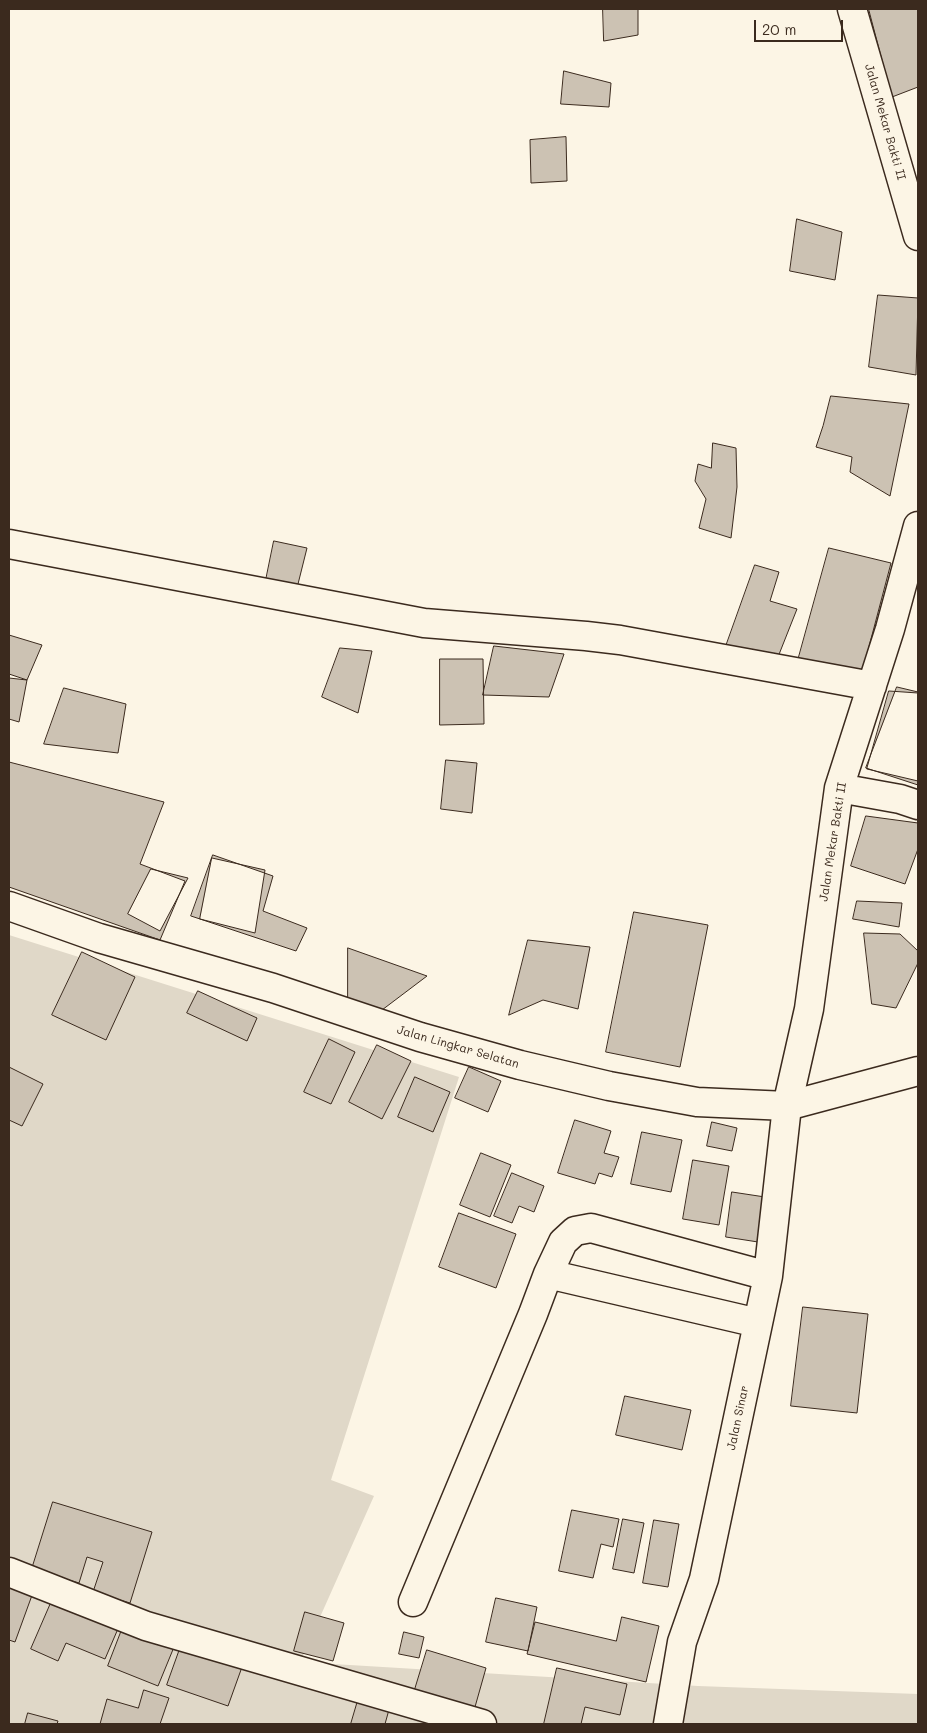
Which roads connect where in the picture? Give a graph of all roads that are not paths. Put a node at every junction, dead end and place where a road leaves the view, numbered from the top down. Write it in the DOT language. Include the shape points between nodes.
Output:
graph roads {
  1 [pos="852,9"];
  2 [pos="918,236"];
  3 [pos="918,526"];
  4 [pos="9,544"];
  5 [pos="872,686"];
  6 [pos="839,788"];
  7 [pos="918,805"];
  8 [pos="9,906"];
  9 [pos="918,1071"];
  10 [pos="787,1106"];
  11 [pos="548,1274"];
  12 [pos="768,1276"];
  13 [pos="758,1323"];
  14 [pos="9,1572"];
  15 [pos="413,1602"];
  16 [pos="482,1724"];
  17 [pos="668,1724"];
  1 -- 2 [label="street, Jalan Mekar Bakti II"];
  3 -- 5 [label="street, Jalan Mekar Bakti II"];
  4 -- 5 [label="street" via="424,624 620,640"];
  5 -- 6 [label="street, Jalan Mekar Bakti II"];
  6 -- 7 [label="street"];
  6 -- 10 [label="street, Jalan Mekar Bakti II" via="810,1009"];
  8 -- 10 [label="street, Jalan Lingkar Selatan" via="99,938 520,1065 697,1102"];
  9 -- 10 [label="street, Jalan Lingkar Selatan"];
  10 -- 12 [label="street, Jalan Sinar"];
  11 -- 12 [label="street" via="562,1242 575,1231 591,1228"];
  11 -- 13 [label="street"];
  11 -- 15 [label="street"];
  12 -- 13 [label="street, Jalan Sinar"];
  13 -- 17 [label="street, Jalan Sinar" via="704,1579 682,1642"];
  14 -- 16 [label="street" via="146,1626"];
}
